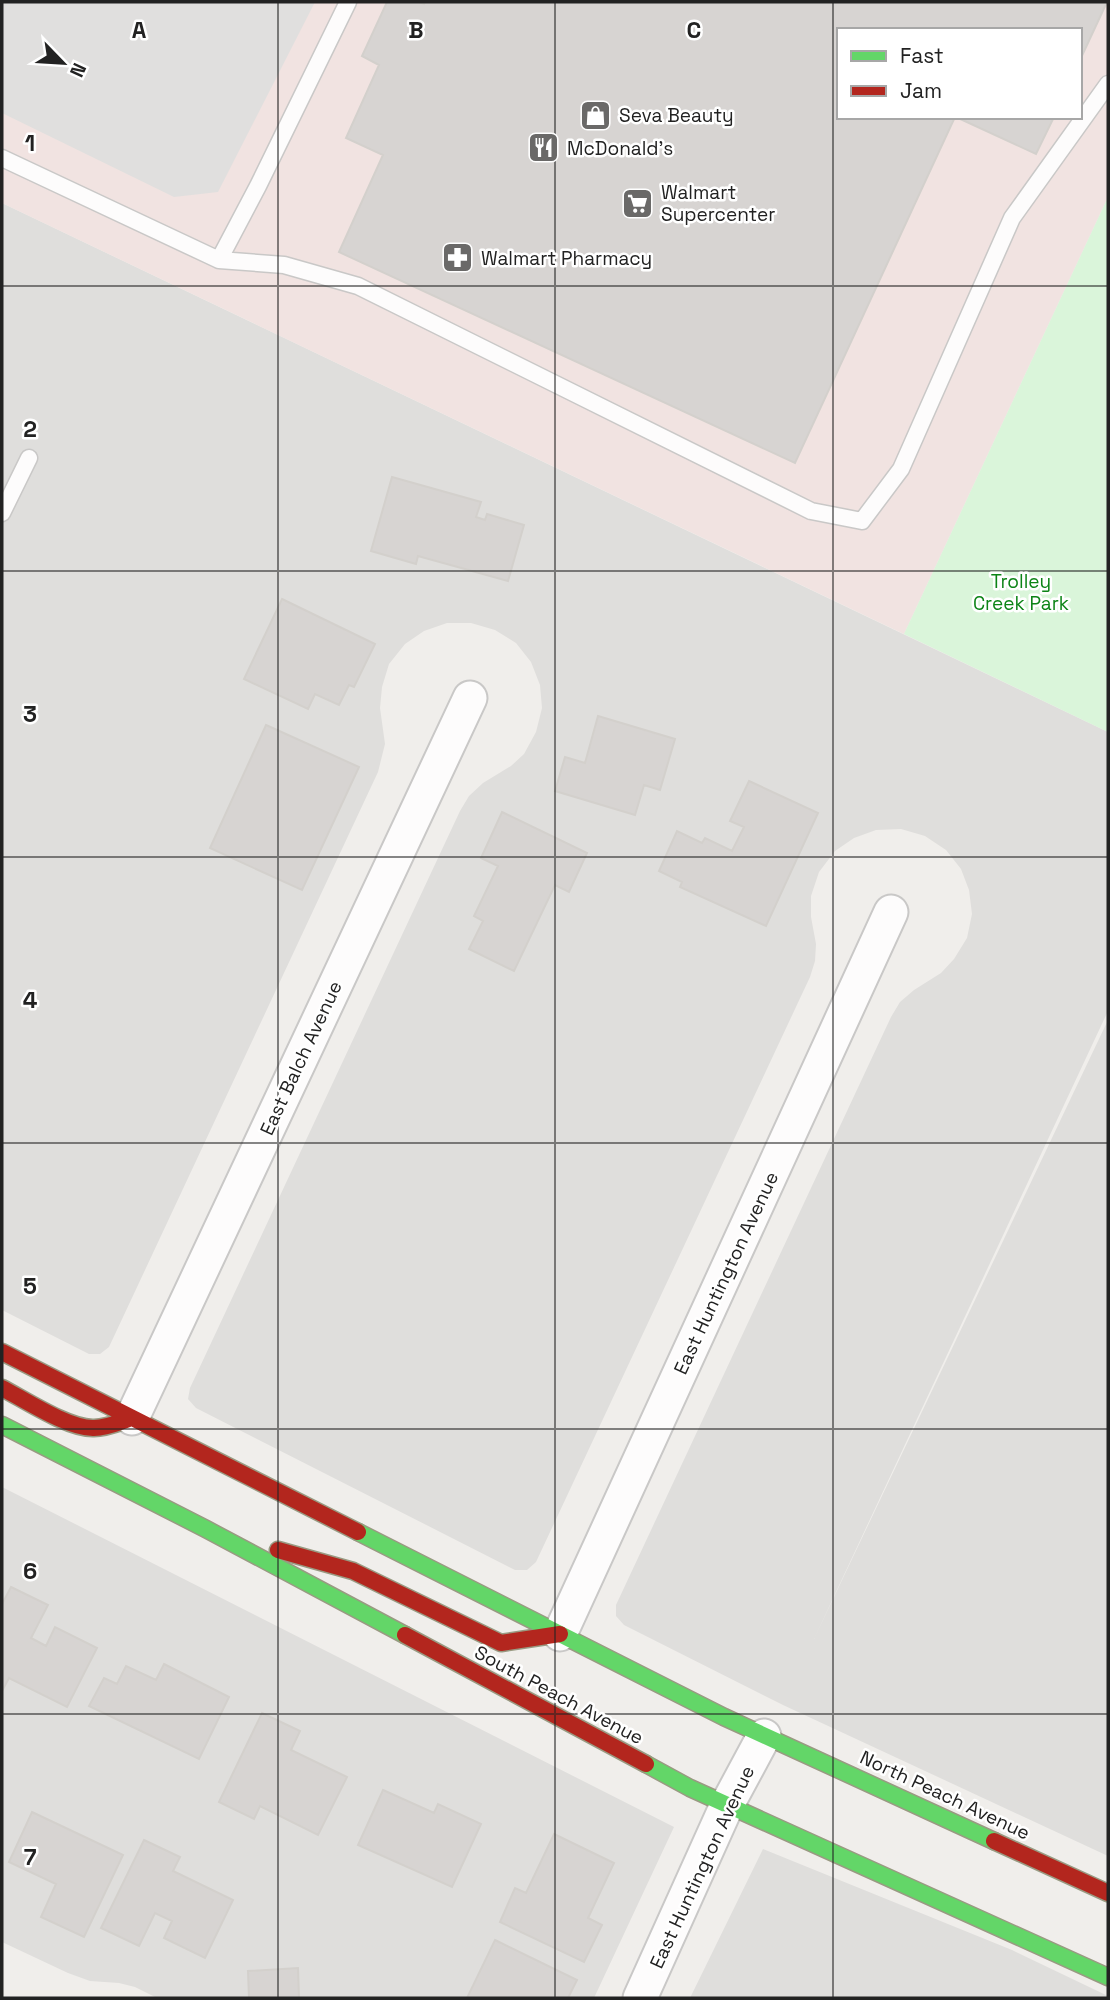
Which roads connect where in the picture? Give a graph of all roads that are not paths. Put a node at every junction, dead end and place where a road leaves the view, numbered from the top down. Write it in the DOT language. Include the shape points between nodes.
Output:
graph roads {
  1 [pos="348,2"];
  2 [pos="1108,83"];
  3 [pos="2,158"];
  4 [pos="219,260"];
  5 [pos="29,458"];
  6 [pos="2,513"];
  7 [pos="470,698"];
  8 [pos="891,912"];
  9 [pos="2,1352"];
  10 [pos="2,1388"];
  11 [pos="132,1418"];
  12 [pos="2,1425"];
  13 [pos="205,1529"];
  14 [pos="560,1634"];
  15 [pos="764,1736"];
  16 [pos="727,1805"];
  17 [pos="1108,1893"];
  18 [pos="1108,1977"];
  19 [pos="640,1998"];
  1 -- 4 [label="lane"];
  2 -- 4 [label="lane" via="1012,218 901,469 862,521 811,511 358,286 285,265"];
  3 -- 4 [label="lane"];
  5 -- 6 [label="lane"];
  7 -- 11 [label="street, East Balch Avenue"];
  8 -- 14 [label="street, East Huntington Avenue"];
  9 -- 11 [label="main road"];
  10 -- 11 [label="main road" via="88,1428"];
  11 -- 14 [label="main road"];
  12 -- 13 [label="main road, South Peach Avenue"];
  13 -- 14 [label="main road" via="353,1571 501,1643"];
  13 -- 16 [label="main road, South Peach Avenue"];
  14 -- 15 [label="main road"];
  15 -- 16 [label="street, East Huntington Avenue"];
  15 -- 17 [label="main road, North Peach Avenue"];
  16 -- 18 [label="main road, South Peach Avenue"];
  16 -- 19 [label="street, East Huntington Avenue"];
}
